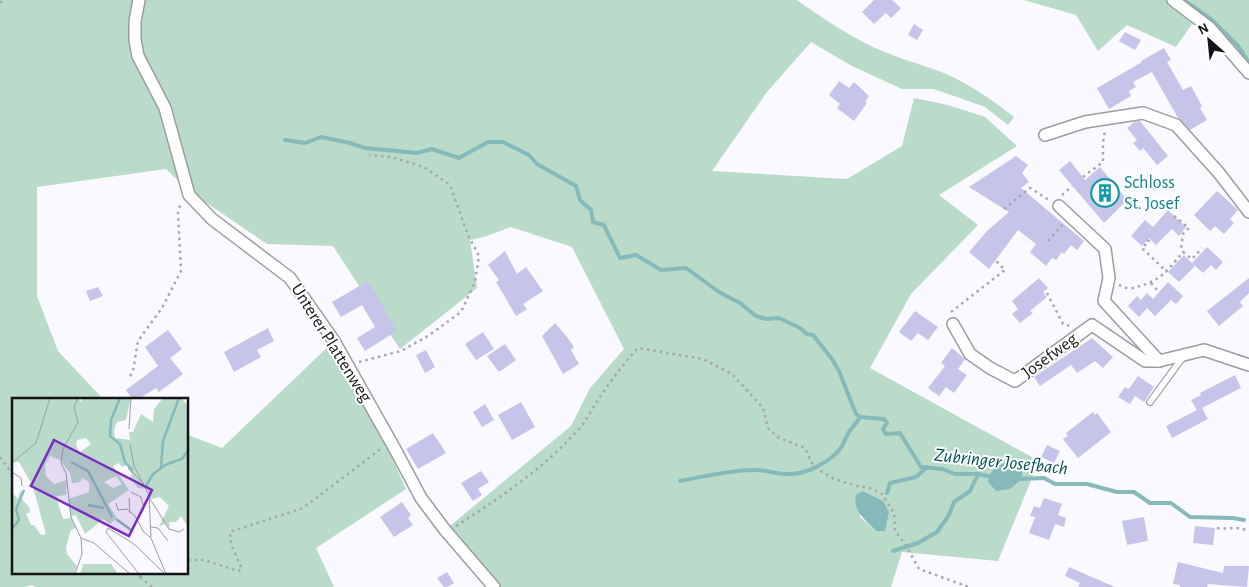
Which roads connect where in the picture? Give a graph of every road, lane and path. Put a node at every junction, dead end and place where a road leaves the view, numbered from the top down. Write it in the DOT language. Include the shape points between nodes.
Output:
graph roads {
  1 [pos="6,0"];
  2 [pos="139,0"];
  3 [pos="1173,0"];
  4 [pos="0,2"];
  5 [pos="1249,73"];
  6 [pos="1107,118"];
  7 [pos="1045,135"];
  8 [pos="369,155"];
  9 [pos="1083,178"];
  10 [pos="189,195"];
  11 [pos="1059,206"];
  12 [pos="1004,209"];
  13 [pos="1249,212"];
  14 [pos="1070,216"];
  15 [pos="1174,216"];
  16 [pos="1147,240"];
  17 [pos="1048,241"];
  18 [pos="1202,248"];
  19 [pos="1183,252"];
  20 [pos="996,261"];
  21 [pos="1167,272"];
  22 [pos="1109,280"];
  23 [pos="1151,283"];
  24 [pos="1159,292"];
  25 [pos="1047,293"];
  26 [pos="952,324"];
  27 [pos="1084,330"];
  28 [pos="1184,355"];
  29 [pos="1159,361"];
  30 [pos="348,365"];
  31 [pos="1249,365"];
  32 [pos="130,376"];
  33 [pos="1150,402"];
  34 [pos="391,442"];
  35 [pos="0,457"];
  36 [pos="12,473"];
  37 [pos="1217,528"];
  38 [pos="1246,530"];
  39 [pos="446,532"];
  40 [pos="189,560"];
  41 [pos="136,574"];
  42 [pos="143,574"];
  43 [pos="139,577"];
  44 [pos="152,587"];
  45 [pos="494,587"];
  46 [pos="969,587"];
  1 -- 4 [label="path"];
  2 -- 10 [label="street, Unterer Plattenweg" via="135,21 138,56 165,108"];
  3 -- 5 [label="street" via="1210,28"];
  6 -- 7 [label="street"];
  6 -- 9 [label="path" via="1103,162"];
  6 -- 13 [label="street" via="1143,113 1176,125"];
  8 -- 30 [label="path" via="424,166 450,185 479,256 475,282 461,312 401,351"];
  10 -- 30 [label="street, Unterer Plattenweg" via="212,220 290,278"];
  10 -- 32 [label="path" via="181,202 178,213 181,271 162,308 138,341 134,371"];
  11 -- 12 [label="path" via="1030,188"];
  11 -- 14 [label="street"];
  14 -- 17 [label="path"];
  14 -- 22 [label="street" via="1105,249"];
  15 -- 19 [label="path" via="1189,228 1183,234"];
  16 -- 21 [label="path" via="1142,248"];
  18 -- 19 [label="path" via="1192,259"];
  19 -- 21 [label="path"];
  20 -- 26 [label="path" via="1005,270 947,315"];
  21 -- 23 [label="path"];
  22 -- 23 [label="path" via="1129,290"];
  22 -- 29 [label="street" via="1104,302"];
  23 -- 24 [label="path"];
  25 -- 27 [label="path" via="1063,324"];
  26 -- 27 [label="street, Josefweg" via="970,354 1015,381"];
  27 -- 29 [label="street, Josefweg" via="1092,325 1145,361"];
  28 -- 29 [label="street, Josefweg"];
  28 -- 31 [label="street, Josefweg" via="1204,350"];
  28 -- 33 [label="lane"];
  30 -- 34 [label="street, Unterer Plattenweg"];
  34 -- 39 [label="street, Unterer Plattenweg" via="420,498"];
  34 -- 40 [label="path" via="303,508 230,532 231,544 242,569 238,572 204,560"];
  35 -- 36 [label="path"];
  37 -- 38 [label="path" via="1226,530 1236,526"];
  39 -- 45 [label="street, Unterer Plattenweg"];
  39 -- 46 [label="path" via="536,470 580,428 638,348 703,359 732,374 763,408 768,428 777,437 805,448 814,467 834,479 882,494 894,513 895,531 919,569"];
  41 -- 43 [label="path"];
  42 -- 43 [label="path"];
  43 -- 44 [label="path"];
}
